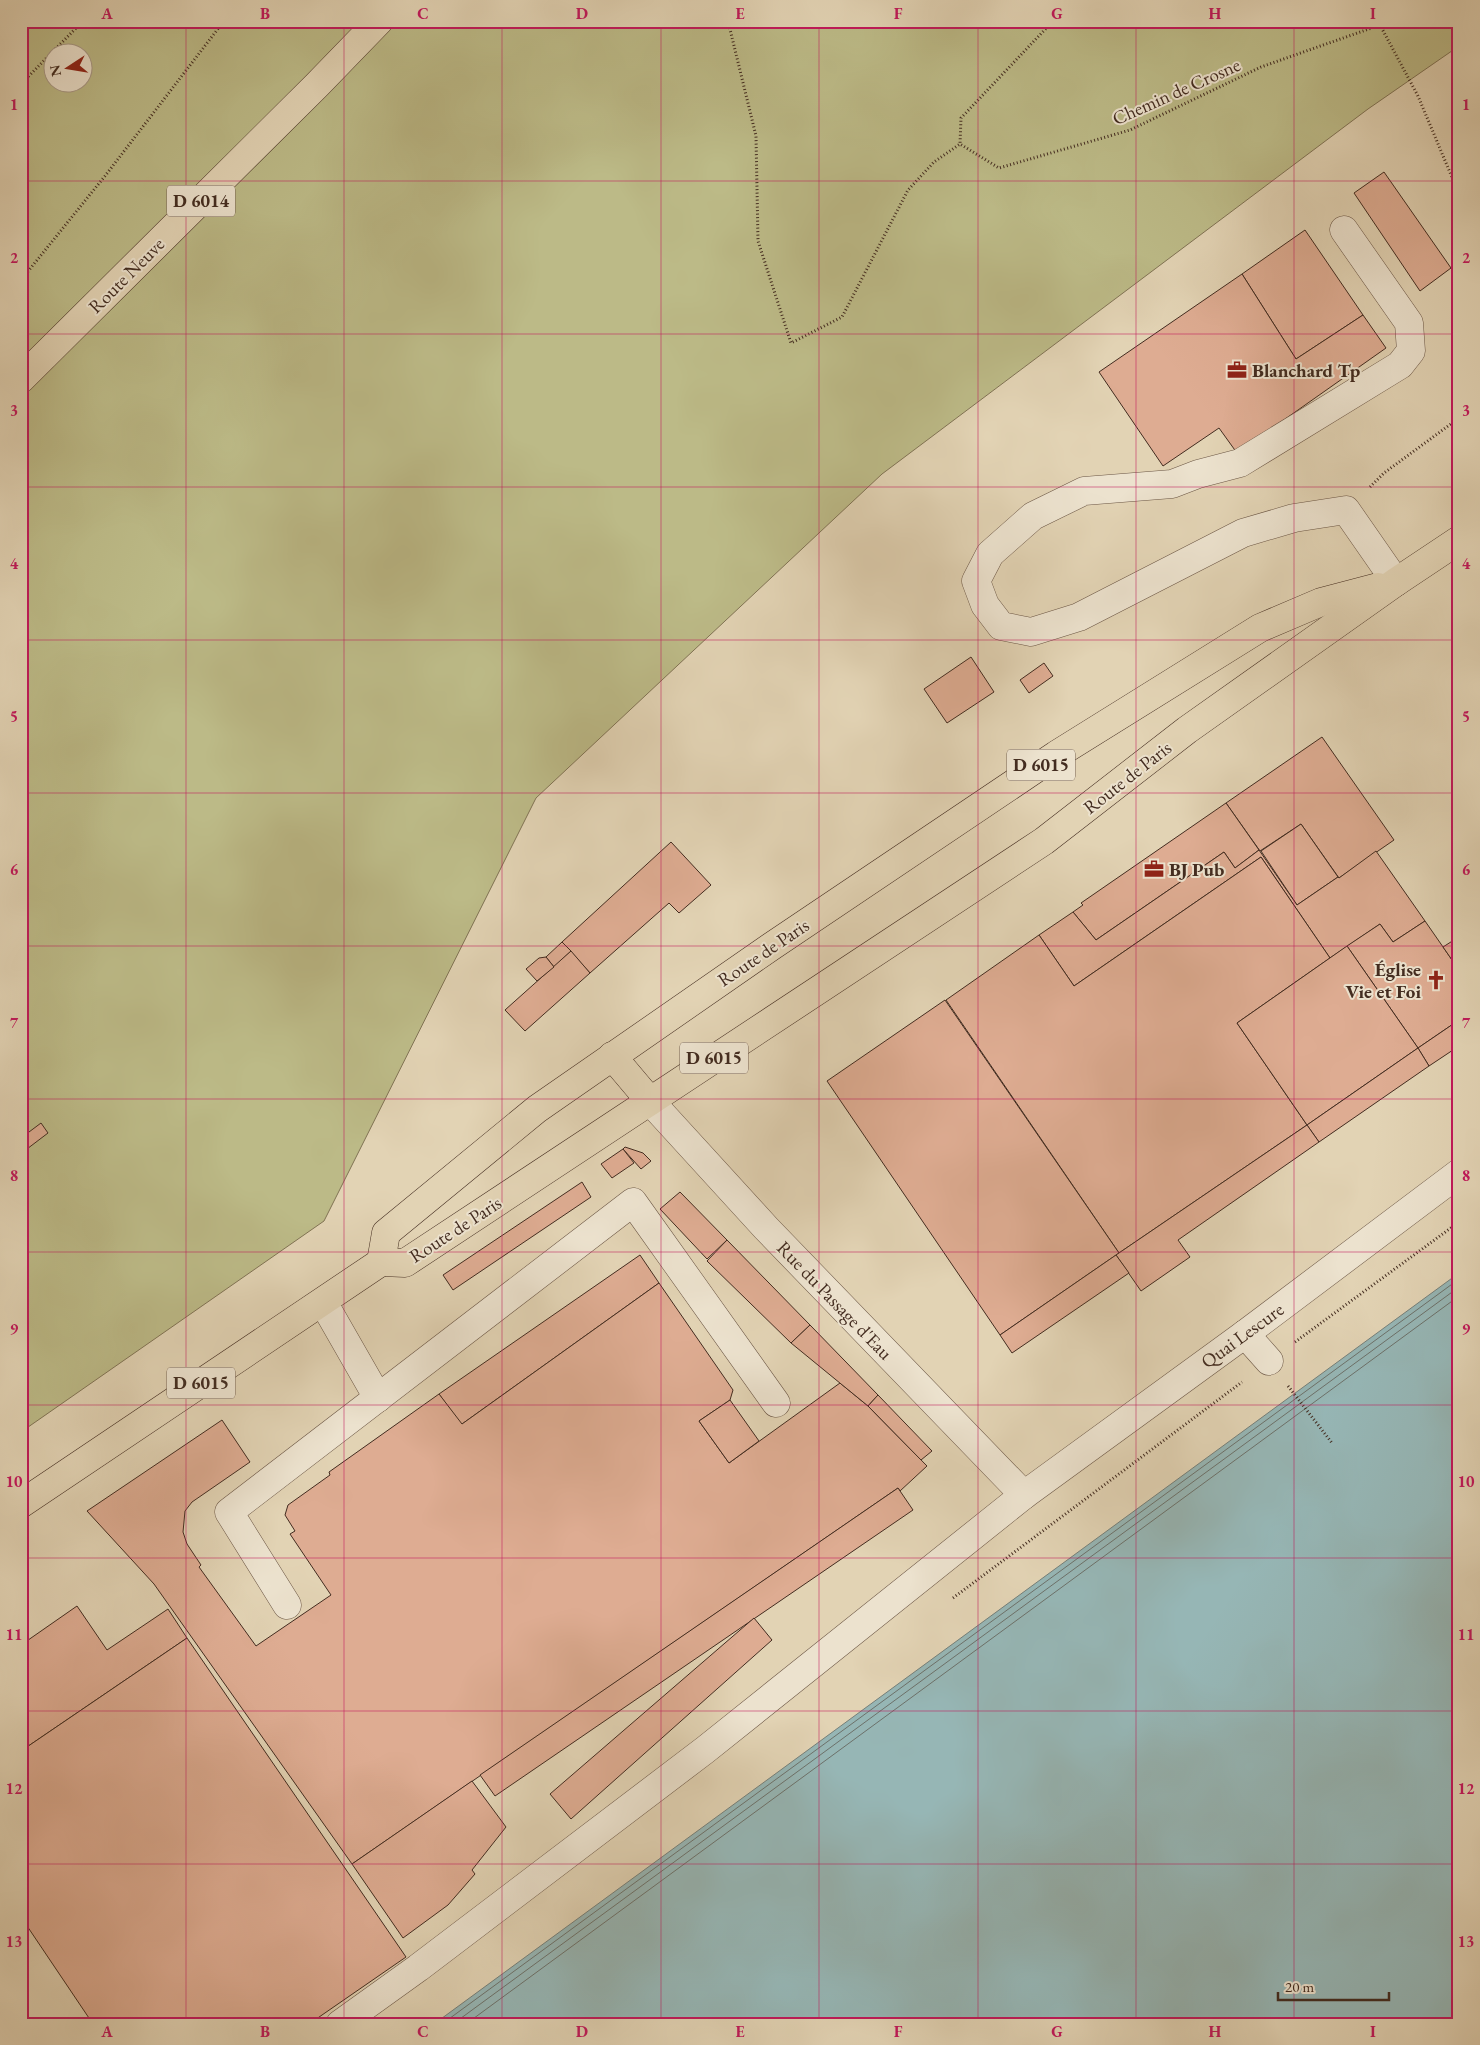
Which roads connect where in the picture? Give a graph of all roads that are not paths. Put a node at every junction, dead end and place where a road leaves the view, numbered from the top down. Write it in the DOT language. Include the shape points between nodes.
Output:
graph roads {
  1 [pos="379,21"];
  2 [pos="1344,230"];
  3 [pos="21,379"];
  4 [pos="1459,540"];
  5 [pos="1396,582"];
  6 [pos="612,1056"];
  7 [pos="650,1101"];
  8 [pos="1459,1173"];
  9 [pos="380,1262"];
  10 [pos="323,1302"];
  11 [pos="1245,1334"];
  12 [pos="1269,1361"];
  13 [pos="378,1398"];
  14 [pos="776,1403"];
  15 [pos="1024,1495"];
  16 [pos="21,1504"];
  17 [pos="287,1605"];
  18 [pos="340,2024"];
  1 -- 3 [label="main road, Route Neuve / D 6014"];
  2 -- 5 [label="street" via="1408,323 1411,351 1400,365 1240,463 1172,484 1084,491 1033,516 990,554 976,581 985,605 1001,626 1032,632 1079,617 1242,533 1294,518 1346,510"];
  4 -- 5 [label="main road, Route de Paris / D 6015"];
  5 -- 6 [label="main road, Route de Paris / D 6015" via="1321,602 1260,628 1056,755"];
  5 -- 7 [label="main road, Route de Paris / D 6015" via="1187,730 1044,841"];
  6 -- 7 [label="main road"];
  6 -- 9 [label="main road, Route de Paris / D 6015" via="537,1109 386,1233"];
  7 -- 9 [label="main road, Route de Paris / D 6015" via="405,1263"];
  7 -- 15 [label="street, Rue du Passage d'Eau" via="766,1228"];
  8 -- 11 [label="street, Quai Lescure"];
  9 -- 10 [label="main road, D 6015"];
  10 -- 13 [label="street"];
  10 -- 16 [label="main road, D 6015"];
  11 -- 12 [label="street"];
  11 -- 15 [label="street, Quai Lescure"];
  13 -- 14 [label="street" via="633,1202"];
  13 -- 17 [label="street" via="229,1512"];
  15 -- 18 [label="street, Quai Lescure" via="705,1750"];
}
